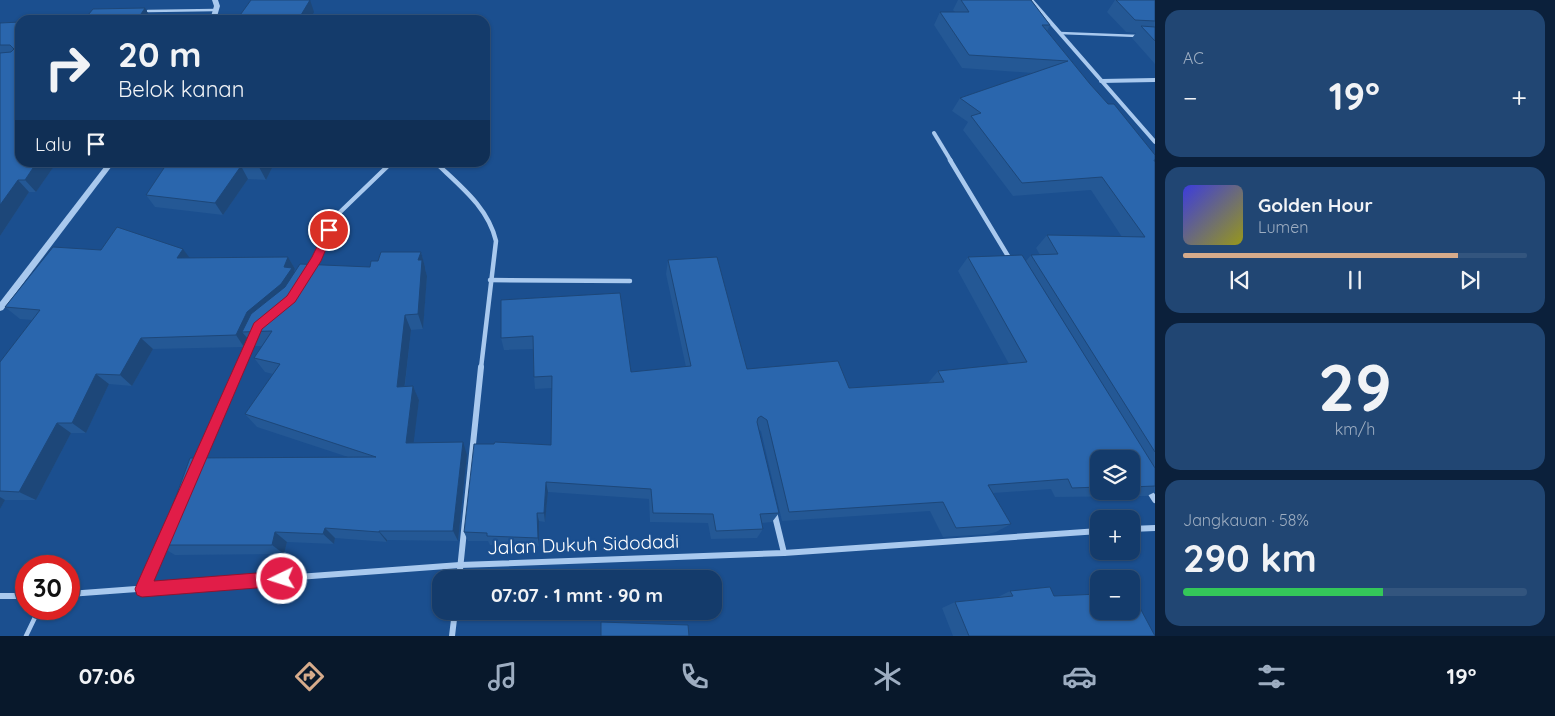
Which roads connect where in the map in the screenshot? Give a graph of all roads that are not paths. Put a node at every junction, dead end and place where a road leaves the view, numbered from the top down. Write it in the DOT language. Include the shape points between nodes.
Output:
graph roads {
  1 [pos="215,0"];
  2 [pos="1031,0"];
  3 [pos="215,10"];
  4 [pos="148,11"];
  5 [pos="214,15"];
  6 [pos="1060,33"];
  7 [pos="1142,36"];
  8 [pos="1155,80"];
  9 [pos="1101,81"];
  10 [pos="934,133"];
  11 [pos="1155,142"];
  12 [pos="108,167"];
  13 [pos="387,167"];
  14 [pos="440,167"];
  15 [pos="1015,266"];
  16 [pos="306,275"];
  17 [pos="490,280"];
  18 [pos="630,281"];
  19 [pos="0,308"];
  20 [pos="254,335"];
  21 [pos="194,471"];
  22 [pos="1146,484"];
  23 [pos="1155,500"];
  24 [pos="773,506"];
  25 [pos="1155,528"];
  26 [pos="1140,529"];
  27 [pos="1090,533"];
  28 [pos="166,535"];
  29 [pos="784,553"];
  30 [pos="460,565"];
  31 [pos="460,570"];
  32 [pos="142,589"];
  33 [pos="80,593"];
  34 [pos="0,596"];
  35 [pos="15,596"];
  36 [pos="34,620"];
  37 [pos="454,620"];
  38 [pos="26,636"];
  39 [pos="452,636"];
  1 -- 3 [label="street"];
  2 -- 6 [label="street"];
  3 -- 4 [label="lane"];
  3 -- 5 [label="street"];
  6 -- 7 [label="lane"];
  6 -- 9 [label="street"];
  8 -- 9 [label="street"];
  9 -- 11 [label="street"];
  10 -- 15 [label="street"];
  12 -- 19 [label="street"];
  13 -- 16 [label="street" via="336,216"];
  14 -- 17 [label="street" via="465,190 492,226 496,243"];
  17 -- 18 [label="street"];
  17 -- 30 [label="street"];
  20 -- 21 [label="street"];
  22 -- 23 [label="street"];
  24 -- 29 [label="street"];
  25 -- 26 [label="street"];
  27 -- 29 [label="street, Jalan Dukuh Sidodadi"];
  28 -- 32 [label="street"];
  29 -- 30 [label="street, Jalan Dukuh Sidodadi"];
  30 -- 31 [label="street"];
  30 -- 32 [label="street, Jalan Dukuh Sidodadi"];
  32 -- 33 [label="street, Jalan Dukuh Sidodadi"];
  34 -- 35 [label="street"];
  36 -- 38 [label="lane"];
  37 -- 39 [label="street"];
}
